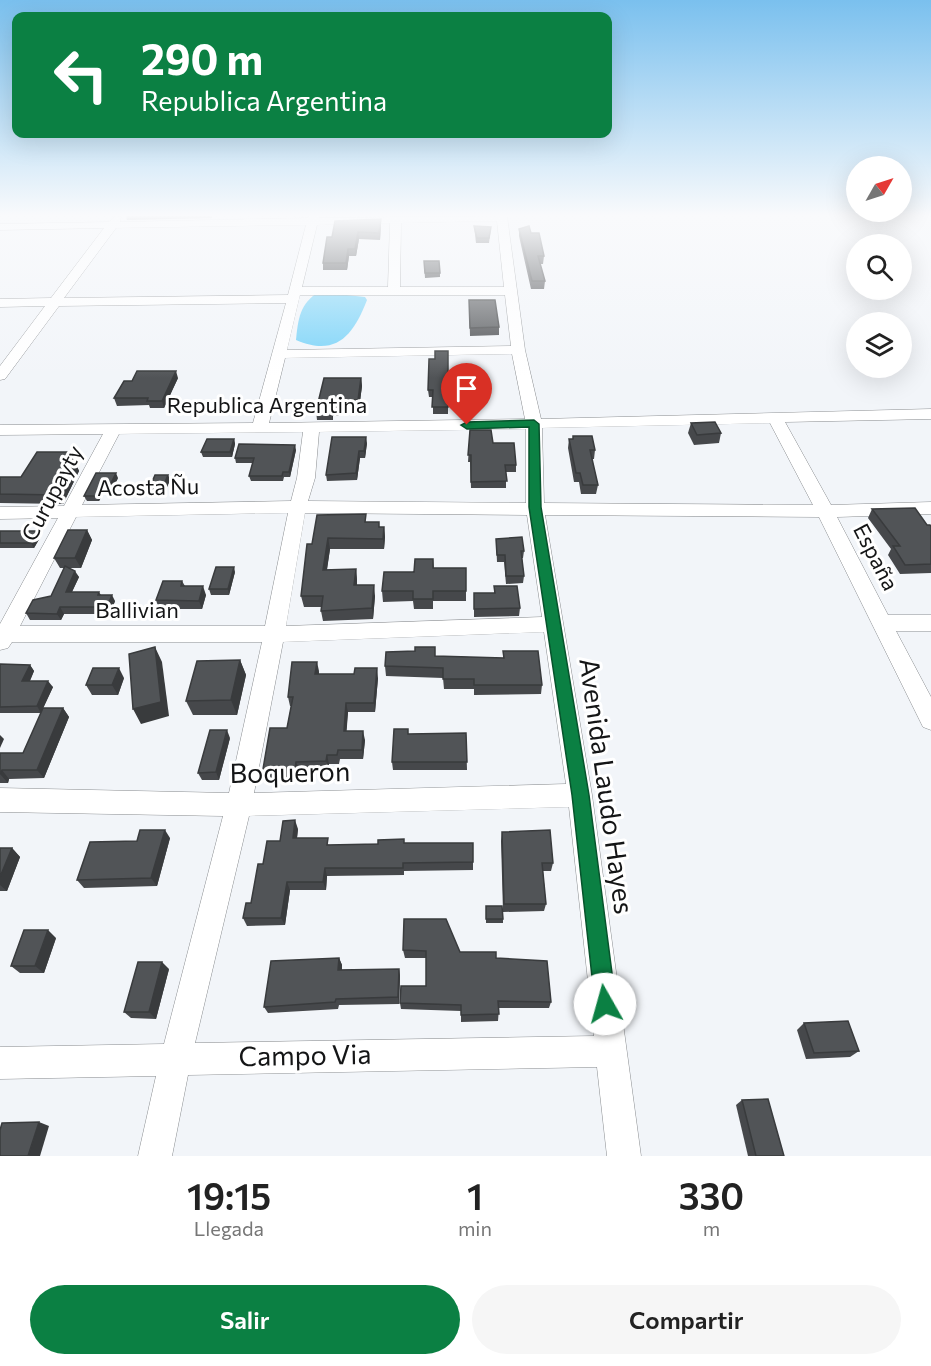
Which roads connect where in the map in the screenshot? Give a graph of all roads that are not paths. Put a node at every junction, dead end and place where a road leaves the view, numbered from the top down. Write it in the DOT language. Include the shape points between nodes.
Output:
graph roads {
  1 [pos="79,270"];
  2 [pos="300,270"];
  3 [pos="394,270"];
  4 [pos="508,270"];
  5 [pos="394,291"];
  6 [pos="510,291"];
  7 [pos="294,295"];
  8 [pos="56,302"];
  9 [pos="0,303"];
  10 [pos="518,350"];
  11 [pos="281,354"];
  12 [pos="0,376"];
  13 [pos="931,414"];
  14 [pos="775,418"];
  15 [pos="534,424"];
  16 [pos="260,428"];
  17 [pos="310,428"];
  18 [pos="114,429"];
  19 [pos="0,430"];
  20 [pos="298,507"];
  21 [pos="535,507"];
  22 [pos="931,508"];
  23 [pos="69,511"];
  24 [pos="825,511"];
  25 [pos="0,513"];
  26 [pos="882,623"];
  27 [pos="931,623"];
  28 [pos="552,624"];
  29 [pos="274,634"];
  30 [pos="2,637"];
  31 [pos="931,720"];
  32 [pos="580,795"];
  33 [pos="0,800"];
  34 [pos="238,805"];
  35 [pos="610,1051"];
  36 [pos="176,1058"];
  37 [pos="0,1063"];
  38 [pos="155,1156"];
  39 [pos="624,1156"];
  1 -- 8 [label="street"];
  2 -- 7 [label="street"];
  3 -- 5 [label="street"];
  4 -- 6 [label="street, Avenida Laudo Hayes"];
  5 -- 6 [label="street"];
  5 -- 7 [label="street"];
  6 -- 10 [label="street, Avenida Laudo Hayes"];
  7 -- 8 [label="street"];
  7 -- 11 [label="street"];
  8 -- 9 [label="street"];
  8 -- 12 [label="street"];
  10 -- 11 [label="street"];
  10 -- 15 [label="street, Avenida Laudo Hayes"];
  11 -- 16 [label="street"];
  13 -- 14 [label="street, Republica Argentina"];
  14 -- 15 [label="street, Republica Argentina"];
  14 -- 24 [label="street, España"];
  15 -- 17 [label="street, Republica Argentina"];
  15 -- 21 [label="street, Avenida Laudo Hayes"];
  16 -- 17 [label="street, Republica Argentina"];
  16 -- 18 [label="street, Republica Argentina"];
  17 -- 20 [label="street" via="306,478"];
  18 -- 19 [label="street, Republica Argentina"];
  18 -- 23 [label="street, Curupayty"];
  20 -- 21 [label="street, Acosta Ñu"];
  20 -- 23 [label="street, Acosta Ñu"];
  20 -- 29 [label="street"];
  21 -- 24 [label="street, Acosta Ñu"];
  21 -- 28 [label="street, Avenida Laudo Hayes"];
  22 -- 24 [label="street, Acosta Ñu"];
  23 -- 25 [label="street, Acosta Ñu"];
  23 -- 30 [label="street, Curupayty"];
  24 -- 26 [label="street, España"];
  26 -- 27 [label="street"];
  26 -- 31 [label="street, España"];
  28 -- 29 [label="street, Ballivian"];
  28 -- 32 [label="street, Avenida Laudo Hayes"];
  29 -- 30 [label="street, Ballivian"];
  29 -- 34 [label="street"];
  32 -- 34 [label="street, Boqueron"];
  32 -- 35 [label="street, Avenida Laudo Hayes"];
  33 -- 34 [label="street, Boqueron"];
  34 -- 36 [label="street"];
  35 -- 36 [label="street, Campo Via"];
  35 -- 39 [label="street, Avenida Laudo Hayes"];
  36 -- 37 [label="street, Campo Via"];
  36 -- 38 [label="street"];
}
